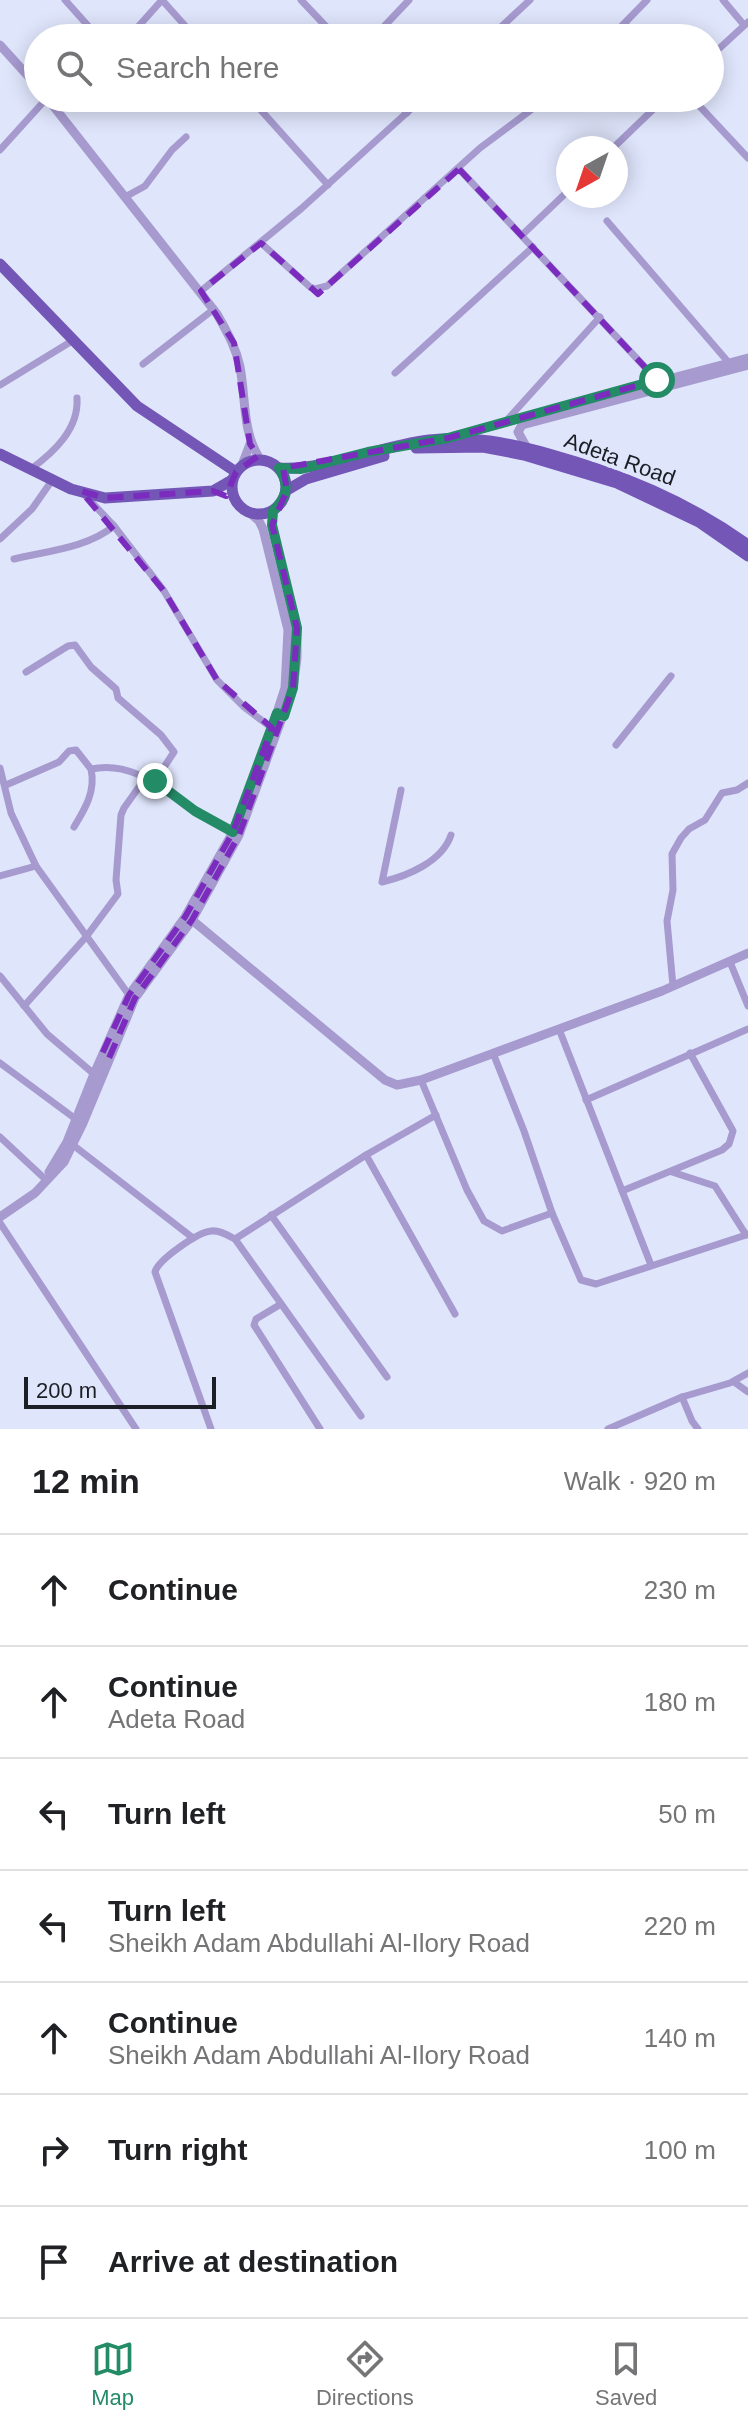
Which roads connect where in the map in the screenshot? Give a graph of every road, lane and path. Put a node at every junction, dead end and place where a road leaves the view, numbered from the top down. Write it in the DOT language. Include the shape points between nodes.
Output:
graph roads {
  1 [pos="65,0"];
  2 [pos="301,0"];
  3 [pos="409,0"];
  4 [pos="530,0"];
  5 [pos="647,0"];
  6 [pos="723,0"];
  7 [pos="746,23"];
  8 [pos="86,24"];
  9 [pos="141,24"];
  10 [pos="183,24"];
  11 [pos="324,24"];
  12 [pos="386,24"];
  13 [pos="504,24"];
  14 [pos="625,24"];
  15 [pos="724,44"];
  16 [pos="0,45"];
  17 [pos="24,72"];
  18 [pos="40,112"];
  19 [pos="59,112"];
  20 [pos="263,112"];
  21 [pos="528,112"];
  22 [pos="650,112"];
  23 [pos="705,112"];
  24 [pos="407,113"];
  25 [pos="625,136"];
  26 [pos="186,137"];
  27 [pos="0,150"];
  28 [pos="748,158"];
  29 [pos="459,169"];
  30 [pos="328,185"];
  31 [pos="125,197"];
  32 [pos="556,202"];
  33 [pos="607,221"];
  34 [pos="522,235"];
  35 [pos="261,243"];
  36 [pos="533,247"];
  37 [pos="0,264"];
  38 [pos="201,291"];
  39 [pos="214,309"];
  40 [pos="600,317"];
  41 [pos="72,341"];
  42 [pos="748,358"];
  43 [pos="729,363"];
  44 [pos="143,364"];
  45 [pos="748,365"];
  46 [pos="395,373"];
  47 [pos="657,380"];
  48 [pos="0,385"];
  49 [pos="77,398"];
  50 [pos="507,420"];
  51 [pos="448,438"];
  52 [pos="250,444"];
  53 [pos="527,448"];
  54 [pos="0,454"];
  55 [pos="260,459"];
  56 [pos="279,468"];
  57 [pos="31,469"];
  58 [pos="237,473"];
  59 [pos="53,479"];
  60 [pos="287,490"];
  61 [pos="81,491"];
  62 [pos="213,491"];
  63 [pos="234,499"];
  64 [pos="669,502"];
  65 [pos="273,511"];
  66 [pos="250,513"];
  67 [pos="114,526"];
  68 [pos="0,539"];
  69 [pos="748,545"];
  70 [pos="748,556"];
  71 [pos="14,559"];
  72 [pos="26,672"];
  73 [pos="671,676"];
  74 [pos="281,714"];
  75 [pos="272,728"];
  76 [pos="616,745"];
  77 [pos="0,768"];
  78 [pos="91,769"];
  79 [pos="146,777"];
  80 [pos="155,781"];
  81 [pos="748,783"];
  82 [pos="6,785"];
  83 [pos="401,790"];
  84 [pos="74,827"];
  85 [pos="233,832"];
  86 [pos="451,835"];
  87 [pos="36,866"];
  88 [pos="0,876"];
  89 [pos="192,920"];
  90 [pos="86,937"];
  91 [pos="748,953"];
  92 [pos="730,962"];
  93 [pos="0,976"];
  94 [pos="673,986"];
  95 [pos="129,995"];
  96 [pos="24,1006"];
  97 [pos="748,1006"];
  98 [pos="559,1029"];
  99 [pos="748,1029"];
  100 [pos="493,1053"];
  101 [pos="690,1053"];
  102 [pos="106,1056"];
  103 [pos="0,1063"];
  104 [pos="94,1074"];
  105 [pos="421,1080"];
  106 [pos="586,1100"];
  107 [pos="436,1115"];
  108 [pos="77,1120"];
  109 [pos="0,1137"];
  110 [pos="73,1145"];
  111 [pos="366,1155"];
  112 [pos="672,1172"];
  113 [pos="44,1178"];
  114 [pos="622,1191"];
  115 [pos="0,1210"];
  116 [pos="552,1213"];
  117 [pos="271,1215"];
  118 [pos="0,1220"];
  119 [pos="747,1234"];
  120 [pos="193,1238"];
  121 [pos="235,1239"];
  122 [pos="651,1265"];
  123 [pos="281,1304"];
  124 [pos="455,1314"];
  125 [pos="748,1373"];
  126 [pos="387,1377"];
  127 [pos="734,1382"];
  128 [pos="748,1392"];
  129 [pos="682,1397"];
  130 [pos="361,1416"];
  131 [pos="136,1429"];
  132 [pos="211,1429"];
  133 [pos="320,1429"];
  134 [pos="608,1429"];
  135 [pos="698,1429"];
  1 -- 8 [label="street"];
  2 -- 11 [label="street"];
  3 -- 12 [label="street"];
  4 -- 13 [label="street"];
  5 -- 14 [label="street"];
  6 -- 7 [label="street"];
  7 -- 15 [label="street"];
  9 -- 10 [label="street" via="162,0"];
  16 -- 17 [label="street"];
  18 -- 27 [label="street"];
  19 -- 31 [label="street"];
  20 -- 30 [label="street"];
  21 -- 29 [label="street"];
  22 -- 25 [label="street"];
  23 -- 28 [label="street"];
  24 -- 30 [label="street"];
  26 -- 31 [label="street" via="145,186"];
  29 -- 34 [label="street"];
  29 -- 35 [label="street" via="322,289 310,287"];
  30 -- 35 [label="street"];
  31 -- 38 [label="street"];
  32 -- 34 [label="street"];
  33 -- 43 [label="street"];
  34 -- 36 [label="street"];
  35 -- 38 [label="street"];
  36 -- 40 [label="street"];
  36 -- 46 [label="street"];
  37 -- 41 [label="main road"];
  38 -- 39 [label="street"];
  39 -- 44 [label="street"];
  39 -- 52 [label="street" via="234,343"];
  40 -- 47 [label="street"];
  40 -- 50 [label="street"];
  41 -- 48 [label="street"];
  41 -- 58 [label="main road" via="137,406"];
  42 -- 43 [label="street"];
  43 -- 47 [label="street"];
  45 -- 53 [label="street" via="522,425 518,432"];
  47 -- 50 [label="street"];
  49 -- 57 [label="street" via="78,412 65,439"];
  50 -- 51 [label="street"];
  51 -- 53 [label="main road, Adeta Road"];
  51 -- 56 [label="main road, Adeta Road" via="301,469"];
  52 -- 55 [label="street"];
  52 -- 58 [label="street"];
  53 -- 64 [label="main road, Adeta Road" via="619,475"];
  54 -- 57 [label="main road"];
  55 -- 56 [label="main road"];
  55 -- 58 [label="main road"];
  56 -- 60 [label="main road"];
  57 -- 59 [label="main road"];
  58 -- 62 [label="main road"];
  58 -- 63 [label="main road"];
  59 -- 61 [label="main road"];
  59 -- 68 [label="street" via="32,509"];
  60 -- 64 [label="main road, Adeta Road" via="306,479 412,449 483,447"];
  60 -- 65 [label="main road"];
  61 -- 62 [label="main road" via="113,499"];
  61 -- 67 [label="street"];
  62 -- 63 [label="main road"];
  63 -- 66 [label="main road"];
  64 -- 69 [label="main road, Adeta Road" via="698,512"];
  64 -- 70 [label="main road, Adeta Road"];
  65 -- 66 [label="main road"];
  65 -- 74 [label="street" via="297,628 293,688"];
  66 -- 74 [label="street" via="263,529 288,630"];
  67 -- 71 [label="street" via="103,536 70,547"];
  67 -- 75 [label="street" via="164,591 217,680"];
  72 -- 80 [label="street" via="75,645 116,689 118,698 174,752"];
  73 -- 76 [label="street"];
  74 -- 75 [label="street"];
  74 -- 89 [label="street" via="239,835"];
  75 -- 85 [label="street"];
  77 -- 82 [label="street"];
  78 -- 79 [label="street"];
  78 -- 82 [label="street" via="76,750 69,751 59,762"];
  78 -- 84 [label="street" via="90,796"];
  79 -- 80 [label="street"];
  79 -- 90 [label="street" via="121,815 118,894"];
  80 -- 85 [label="street"];
  81 -- 94 [label="street" via="722,793 672,854 667,921"];
  82 -- 87 [label="street" via="11,813"];
  83 -- 86 [label="street" via="382,882 431,860"];
  85 -- 95 [label="street" via="185,917"];
  87 -- 88 [label="street"];
  87 -- 90 [label="street"];
  89 -- 102 [label="street" via="135,998"];
  89 -- 105 [label="street" via="385,1080 397,1085"];
  90 -- 95 [label="street"];
  90 -- 96 [label="street"];
  91 -- 92 [label="street"];
  92 -- 94 [label="street"];
  92 -- 97 [label="street"];
  93 -- 96 [label="street"];
  94 -- 98 [label="street"];
  95 -- 102 [label="street"];
  96 -- 104 [label="street" via="47,1034"];
  98 -- 100 [label="street"];
  98 -- 106 [label="street"];
  99 -- 101 [label="street"];
  100 -- 105 [label="street"];
  100 -- 116 [label="street"];
  101 -- 106 [label="street"];
  101 -- 112 [label="street" via="733,1136 722,1150"];
  102 -- 104 [label="street"];
  102 -- 110 [label="street"];
  103 -- 108 [label="street"];
  104 -- 108 [label="street"];
  105 -- 107 [label="street"];
  106 -- 114 [label="street"];
  107 -- 111 [label="street"];
  107 -- 116 [label="street" via="484,1221 502,1231"];
  108 -- 113 [label="street"];
  109 -- 113 [label="street"];
  110 -- 118 [label="street" via="48,1182"];
  110 -- 120 [label="street"];
  111 -- 117 [label="street"];
  111 -- 124 [label="street"];
  112 -- 114 [label="street"];
  112 -- 119 [label="street" via="715,1186"];
  113 -- 115 [label="street"];
  114 -- 122 [label="street"];
  116 -- 122 [label="street" via="585,1283"];
  117 -- 121 [label="street"];
  117 -- 126 [label="street"];
  118 -- 131 [label="street"];
  119 -- 122 [label="street"];
  120 -- 121 [label="street" via="215,1230"];
  120 -- 132 [label="street" via="157,1264 155,1272"];
  121 -- 123 [label="street"];
  123 -- 130 [label="street"];
  123 -- 133 [label="street" via="254,1325"];
  125 -- 127 [label="street"];
  127 -- 128 [label="street"];
  127 -- 129 [label="street"];
  129 -- 134 [label="street"];
  129 -- 135 [label="street"];
}
